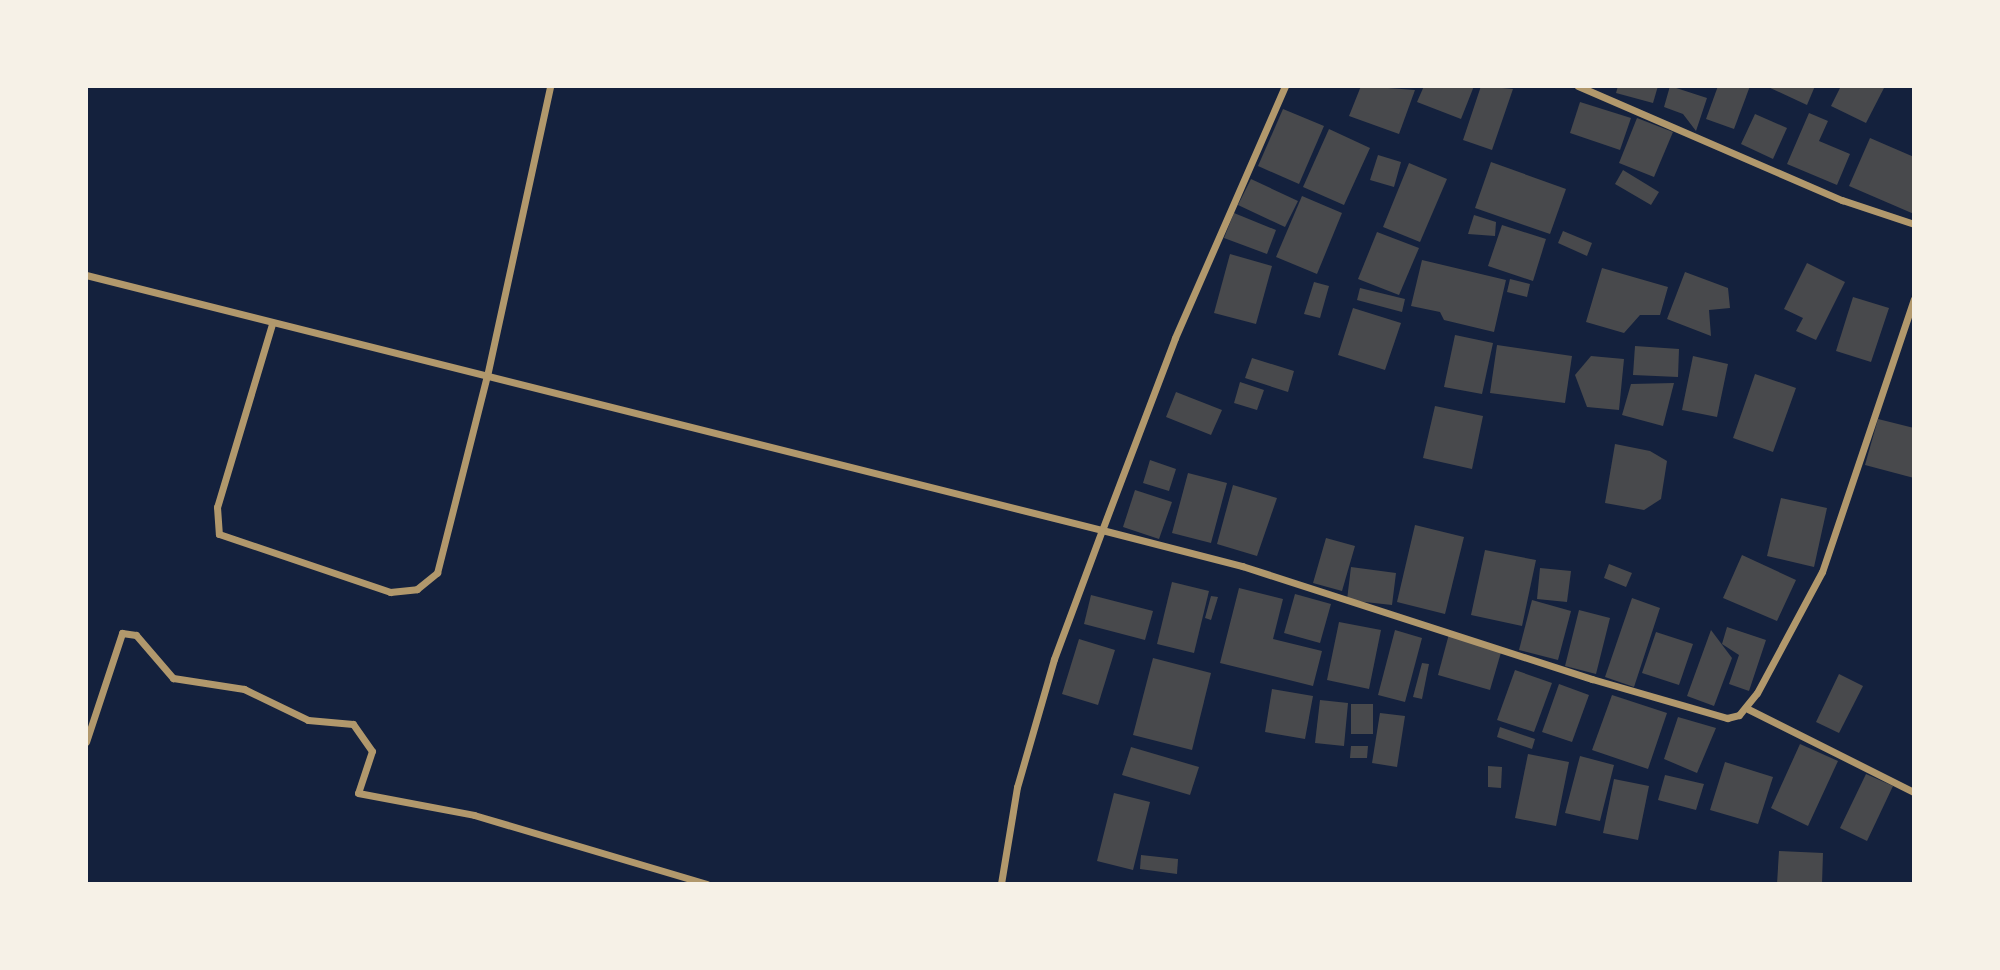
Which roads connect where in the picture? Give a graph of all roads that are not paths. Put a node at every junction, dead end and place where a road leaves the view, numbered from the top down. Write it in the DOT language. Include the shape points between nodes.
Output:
graph roads {
  1 [pos="550,86"];
  2 [pos="1285,86"];
  3 [pos="1578,86"];
  4 [pos="1914,224"];
  5 [pos="86,275"];
  6 [pos="1914,299"];
  7 [pos="272,324"];
  8 [pos="487,376"];
  9 [pos="1102,530"];
  10 [pos="1748,709"];
  11 [pos="86,742"];
  12 [pos="1914,792"];
  13 [pos="707,884"];
  14 [pos="1001,884"];
  1 -- 8 [label="street"];
  2 -- 9 [label="street" via="1175,338"];
  3 -- 4 [label="street" via="1842,200"];
  5 -- 7 [label="street"];
  6 -- 10 [label="street" via="1822,572"];
  7 -- 8 [label="street"];
  7 -- 8 [label="street" via="217,507 219,534 390,592 417,589 437,573"];
  8 -- 9 [label="street"];
  9 -- 10 [label="street" via="1242,566 1727,718"];
  9 -- 14 [label="street" via="1054,659 1017,787"];
  10 -- 12 [label="street"];
  11 -- 13 [label="street" via="122,633 136,635 173,678 244,689 308,720 353,724 372,751 358,793 474,815"];
}
